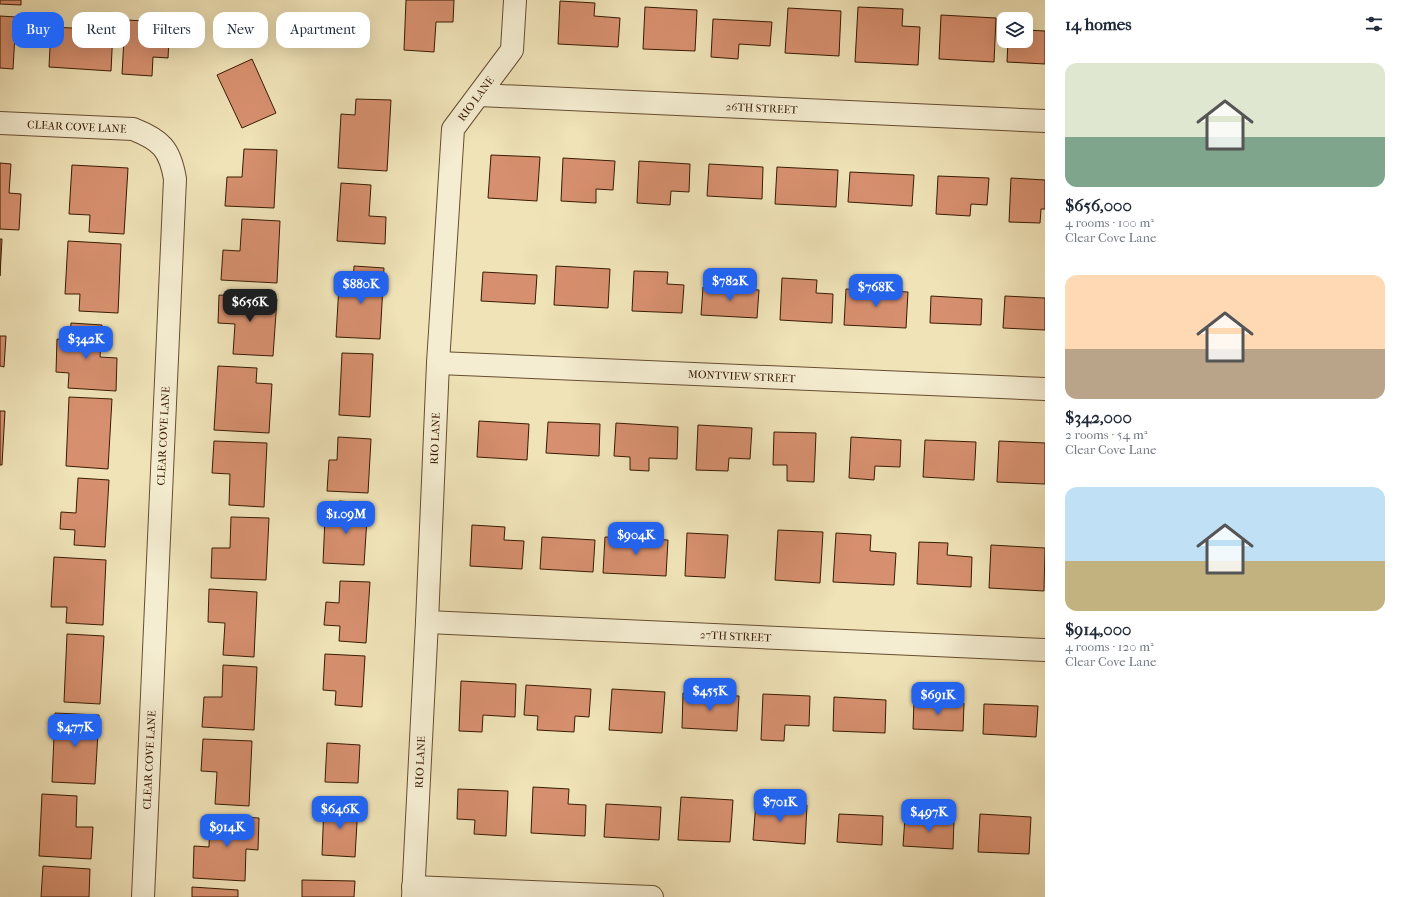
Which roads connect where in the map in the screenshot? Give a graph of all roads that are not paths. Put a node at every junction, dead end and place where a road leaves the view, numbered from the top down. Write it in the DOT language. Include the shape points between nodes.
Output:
graph roads {
  1 [pos="515,0"];
  2 [pos="479,94"];
  3 [pos="1045,121"];
  4 [pos="0,123"];
  5 [pos="438,363"];
  6 [pos="1045,389"];
  7 [pos="427,622"];
  8 [pos="1045,650"];
  9 [pos="413,892"];
  10 [pos="143,897"];
  11 [pos="652,897"];
  1 -- 2 [label="street, RIO LANE" via="512,50"];
  2 -- 3 [label="street, 26TH STREET"];
  2 -- 5 [label="street, RIO LANE" via="453,129"];
  4 -- 10 [label="street, CLEAR COVE LANE" via="133,129 150,136 163,146 172,162 174,187"];
  5 -- 6 [label="street, MONTVIEW STREET"];
  5 -- 7 [label="street, RIO LANE"];
  7 -- 8 [label="street, 27TH STREET"];
  7 -- 9 [label="street, RIO LANE"];
  9 -- 11 [label="street"];
}
